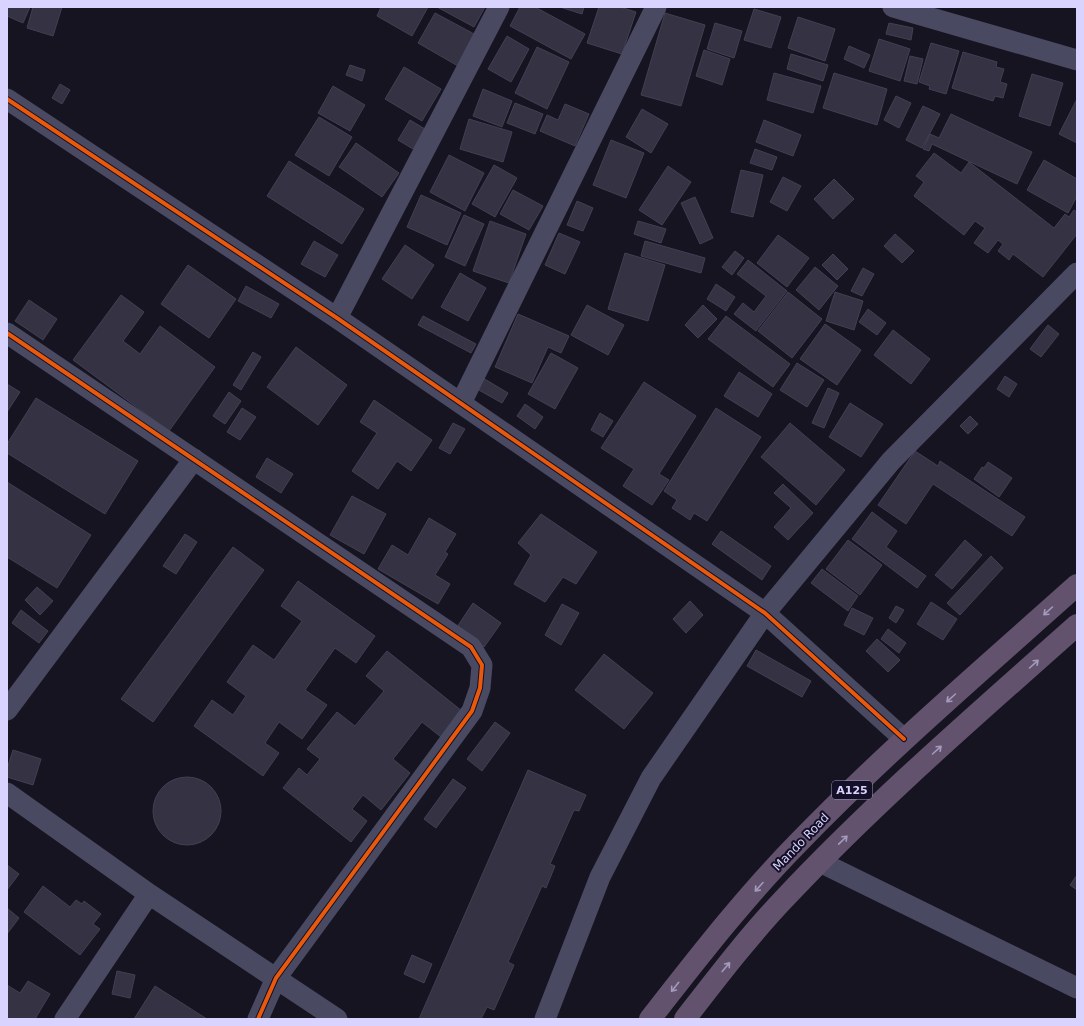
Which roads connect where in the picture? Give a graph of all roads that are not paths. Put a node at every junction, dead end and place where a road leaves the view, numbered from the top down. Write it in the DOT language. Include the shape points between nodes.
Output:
graph roads {
  1 [pos="499,7"];
  2 [pos="656,7"];
  3 [pos="893,7"];
  4 [pos="1077,60"];
  5 [pos="7,99"];
  6 [pos="1077,273"];
  7 [pos="337,318"];
  8 [pos="7,333"];
  9 [pos="461,403"];
  10 [pos="194,460"];
  11 [pos="1077,585"];
  12 [pos="765,613"];
  13 [pos="1077,625"];
  14 [pos="7,710"];
  15 [pos="904,739"];
  16 [pos="7,793"];
  17 [pos="820,862"];
  18 [pos="149,894"];
  19 [pos="276,978"];
  20 [pos="1077,988"];
  21 [pos="65,1019"];
  22 [pos="258,1019"];
  23 [pos="337,1019"];
  24 [pos="545,1019"];
  25 [pos="650,1019"];
  26 [pos="685,1019"];
  1 -- 7 [label="street"];
  2 -- 9 [label="street"];
  3 -- 4 [label="street"];
  5 -- 7 [label="street"];
  6 -- 12 [label="street" via="890,461"];
  7 -- 9 [label="street"];
  8 -- 10 [label="street"];
  9 -- 12 [label="street"];
  10 -- 14 [label="street"];
  10 -- 19 [label="street" via="472,647 482,665 480,688 472,711"];
  11 -- 15 [label="highway, Mando Road / A125, one-way"];
  12 -- 15 [label="street"];
  12 -- 24 [label="street" via="651,778 600,877"];
  17 -- 13 [label="highway, A125, one-way" via="926,760"];
  15 -- 25 [label="highway, Mando Road / A125, one-way" via="797,843 716,935"];
  16 -- 18 [label="street"];
  17 -- 20 [label="street"];
  26 -- 17 [label="highway, A125, one-way" via="782,901"];
  18 -- 19 [label="street"];
  18 -- 21 [label="street"];
  19 -- 22 [label="street"];
  19 -- 23 [label="street"];
}
